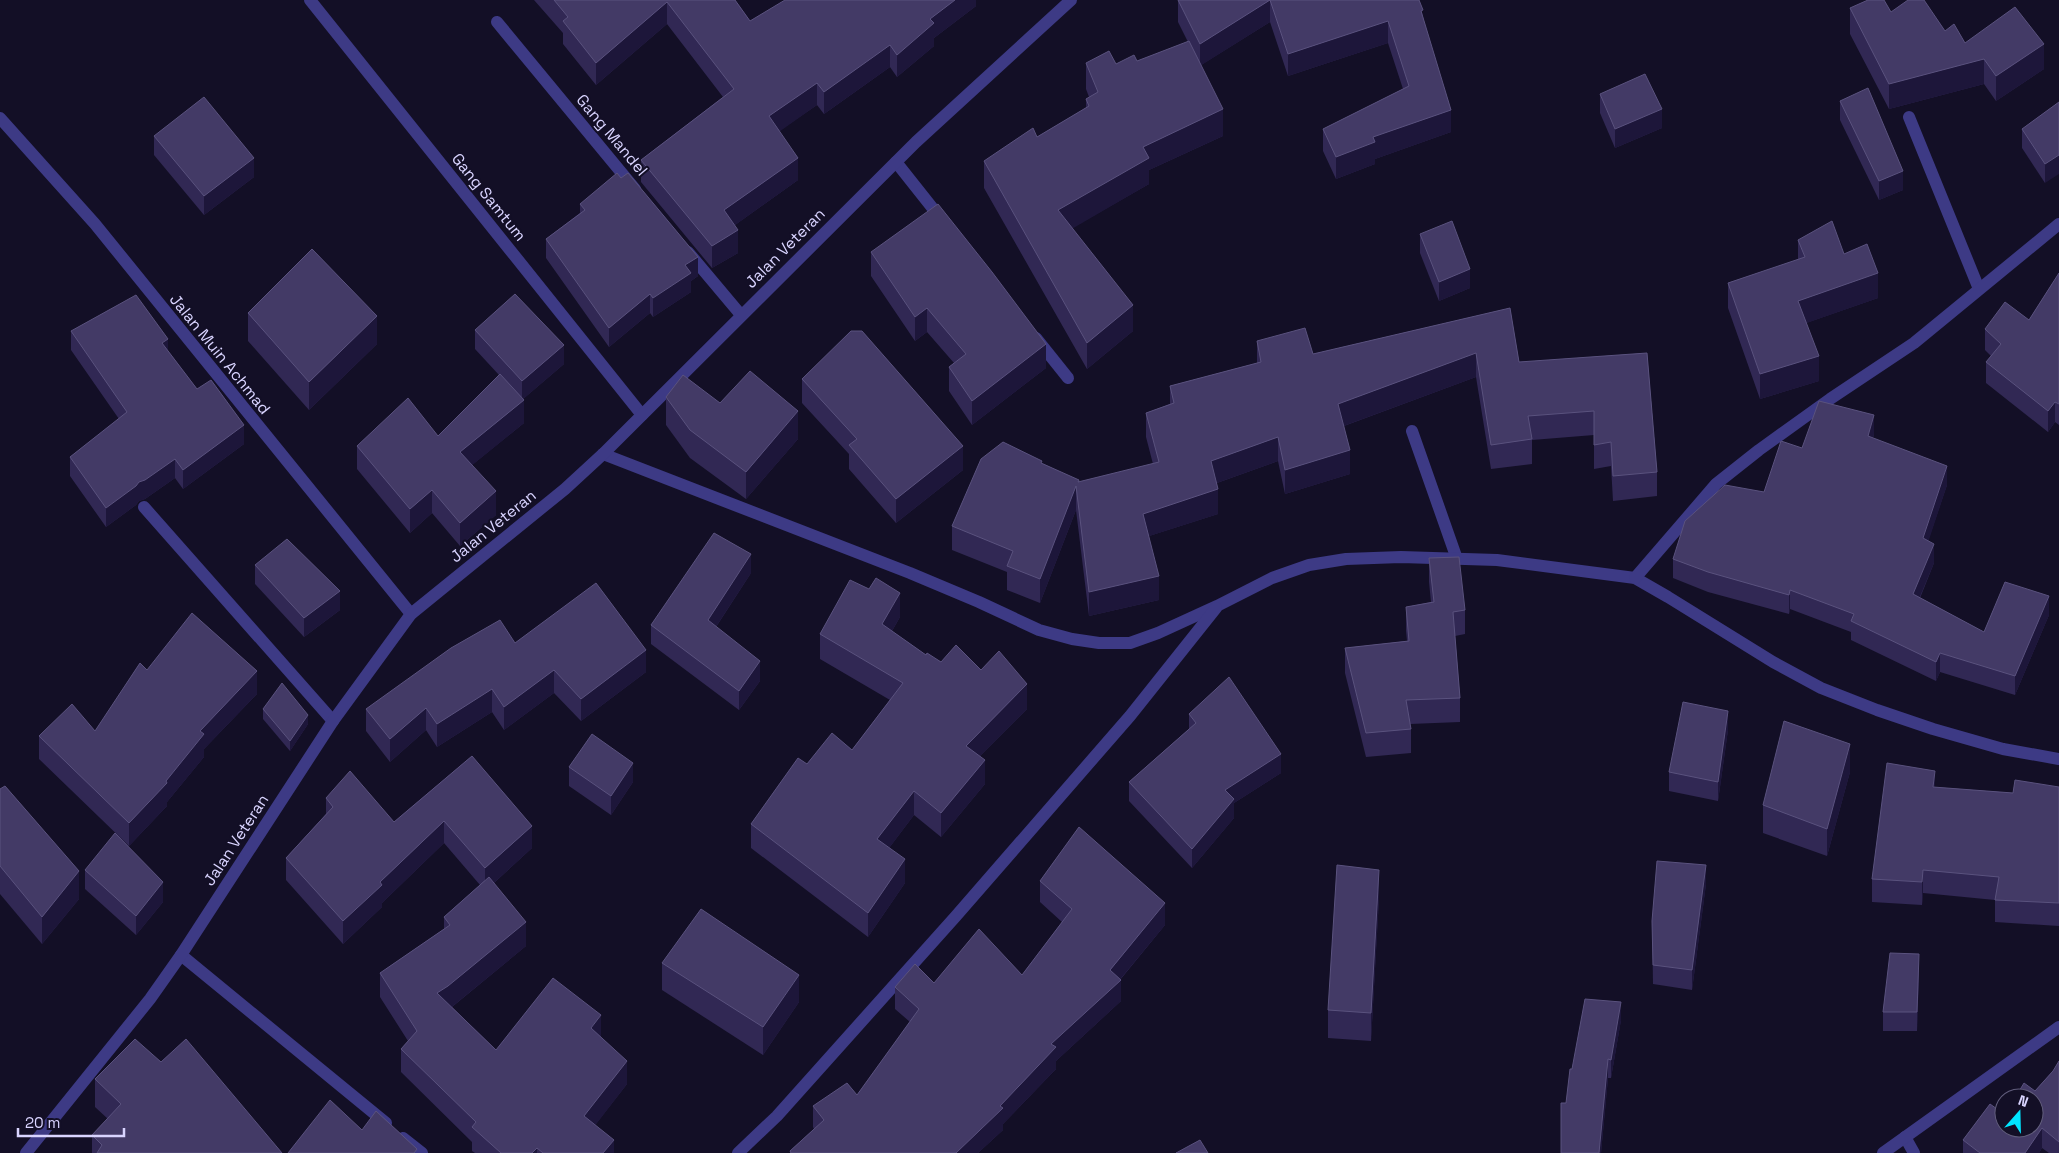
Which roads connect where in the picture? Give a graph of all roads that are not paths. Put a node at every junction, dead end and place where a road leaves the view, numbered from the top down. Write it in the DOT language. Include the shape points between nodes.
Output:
graph roads {
  1 [pos="310,0"];
  2 [pos="1071,0"];
  3 [pos="497,22"];
  4 [pos="1909,117"];
  5 [pos="0,118"];
  6 [pos="896,162"];
  7 [pos="641,195"];
  8 [pos="2059,224"];
  9 [pos="951,231"];
  10 [pos="678,240"];
  11 [pos="1980,289"];
  12 [pos="741,315"];
  13 [pos="1031,332"];
  14 [pos="1068,378"];
  15 [pos="642,415"];
  16 [pos="1412,431"];
  17 [pos="603,454"];
  18 [pos="144,508"];
  19 [pos="1457,559"];
  20 [pos="1635,578"];
  21 [pos="1217,606"];
  22 [pos="411,614"];
  23 [pos="333,721"];
  24 [pos="2059,759"];
  25 [pos="181,955"];
  26 [pos="2059,1027"];
  27 [pos="1905,1137"];
  28 [pos="26,1153"];
  29 [pos="422,1153"];
  30 [pos="738,1153"];
  31 [pos="1883,1153"];
  32 [pos="1914,1153"];
  1 -- 15 [label="street, Gang Samtum"];
  2 -- 6 [label="street, Jalan Veteran"];
  3 -- 7 [label="street, Gang Mandel"];
  4 -- 11 [label="street"];
  5 -- 22 [label="street, Jalan Muin Achmad" via="95,224"];
  6 -- 9 [label="street"];
  6 -- 12 [label="street, Jalan Veteran"];
  8 -- 11 [label="street"];
  10 -- 12 [label="street"];
  11 -- 20 [label="street" via="1914,343 1830,399 1716,484"];
  12 -- 15 [label="street, Jalan Veteran"];
  13 -- 14 [label="street"];
  15 -- 17 [label="street, Jalan Veteran"];
  16 -- 19 [label="street"];
  17 -- 21 [label="street" via="910,574 1039,630 1072,639 1130,643 1158,634"];
  17 -- 22 [label="street, Jalan Veteran" via="565,489"];
  18 -- 23 [label="street"];
  19 -- 20 [label="street" via="1506,561"];
  19 -- 21 [label="street" via="1346,559 1309,565 1272,578"];
  20 -- 24 [label="street" via="1821,688 1877,710 2003,749"];
  21 -- 30 [label="street" via="1130,716 956,916 777,1116"];
  22 -- 23 [label="street, Jalan Veteran"];
  23 -- 25 [label="street, Jalan Veteran"];
  25 -- 28 [label="street, Jalan Veteran" via="150,999"];
  25 -- 29 [label="street"];
  26 -- 27 [label="street"];
  27 -- 31 [label="street"];
  27 -- 32 [label="street"];
}
